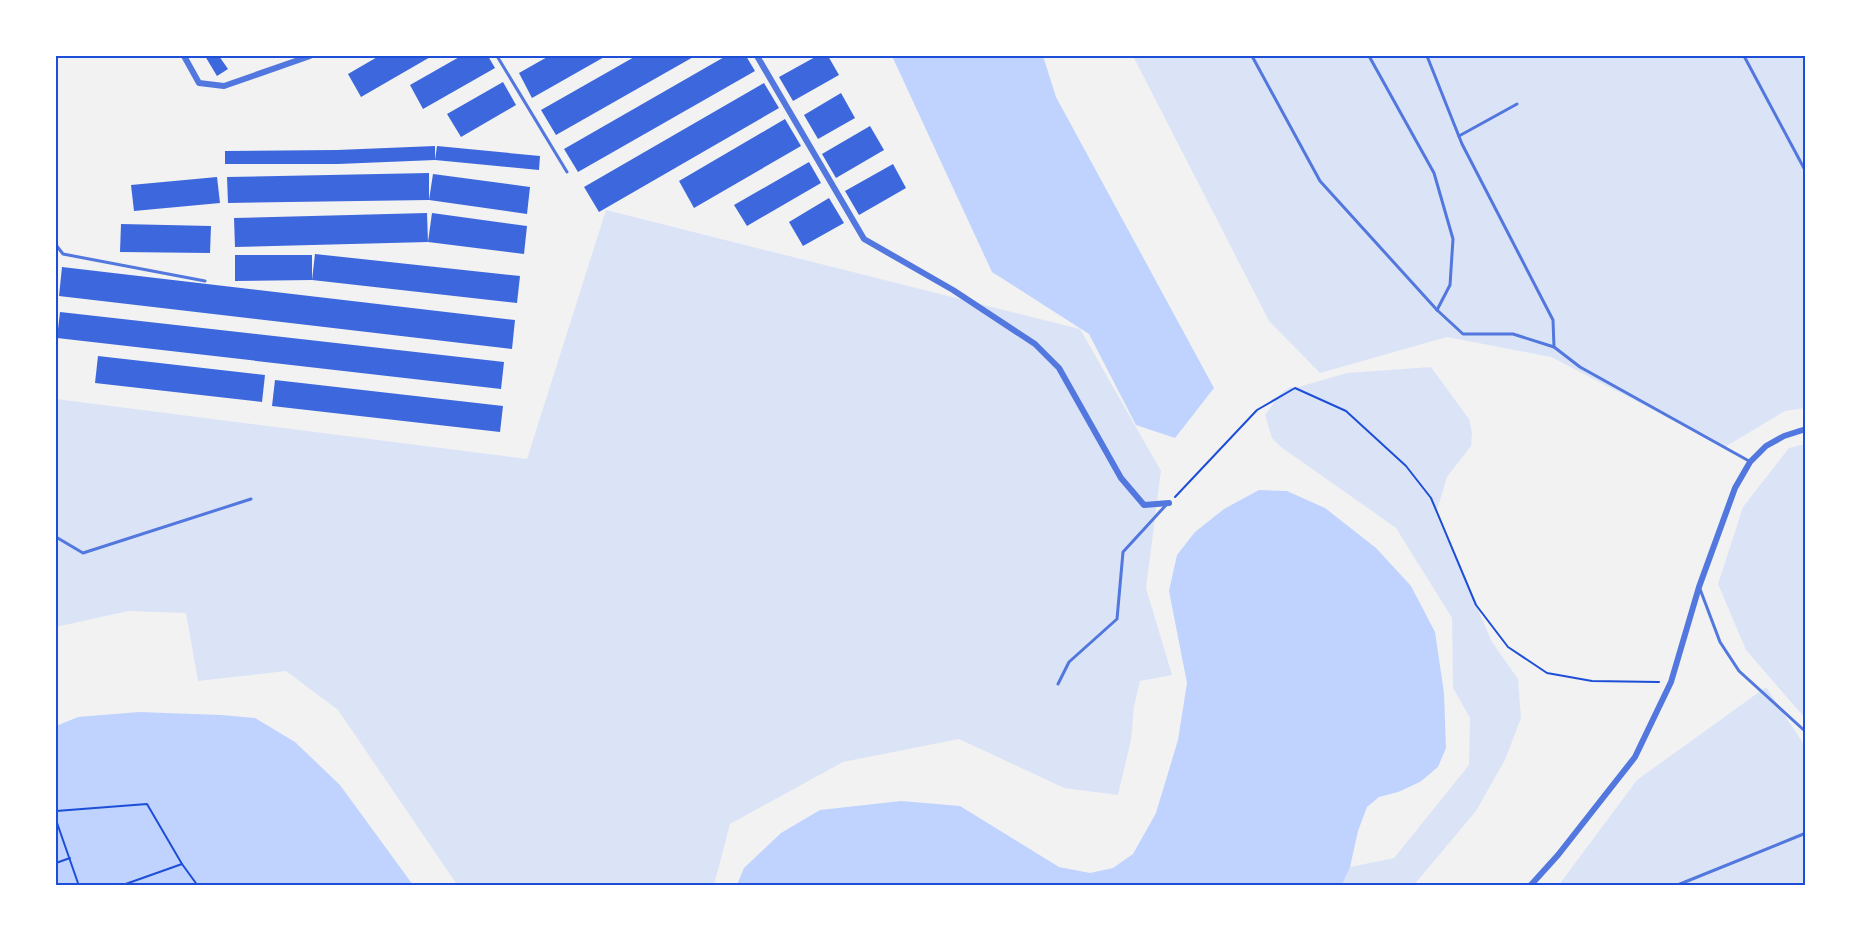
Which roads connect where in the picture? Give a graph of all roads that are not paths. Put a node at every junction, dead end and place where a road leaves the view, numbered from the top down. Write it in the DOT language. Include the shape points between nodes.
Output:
graph roads {
  1 [pos="184,56"];
  2 [pos="310,56"];
  3 [pos="497,56"];
  4 [pos="757,56"];
  5 [pos="1252,56"];
  6 [pos="1369,56"];
  7 [pos="1427,56"];
  8 [pos="1744,56"];
  9 [pos="1517,104"];
  10 [pos="1459,136"];
  11 [pos="567,172"];
  12 [pos="1806,172"];
  13 [pos="56,245"];
  14 [pos="205,281"];
  15 [pos="1437,310"];
  16 [pos="1554,347"];
  17 [pos="1806,429"];
  18 [pos="1750,462"];
  19 [pos="251,499"];
  20 [pos="1169,503"];
  21 [pos="56,537"];
  22 [pos="1699,587"];
  23 [pos="1058,684"];
  24 [pos="1806,732"];
  25 [pos="1806,833"];
  26 [pos="1530,885"];
  27 [pos="1675,885"];
  1 -- 2 [label="street" via="200,83 224,86"];
  3 -- 11 [label="lane"];
  4 -- 20 [label="street" via="864,239 953,290 1035,344 1059,368 1121,478 1144,506"];
  5 -- 15 [label="lane" via="1320,181"];
  6 -- 15 [label="lane" via="1434,173 1453,239 1450,285"];
  7 -- 10 [label="lane"];
  8 -- 12 [label="lane"];
  9 -- 10 [label="lane"];
  10 -- 16 [label="lane" via="1552,320"];
  13 -- 14 [label="lane" via="63,254"];
  15 -- 16 [label="lane" via="1463,334 1513,334"];
  16 -- 18 [label="lane" via="1580,367"];
  17 -- 18 [label="street" via="1766,446"];
  18 -- 22 [label="street" via="1735,488"];
  19 -- 21 [label="lane" via="82,553"];
  20 -- 23 [label="lane" via="1122,552 1117,619 1069,662"];
  22 -- 24 [label="lane" via="1720,642 1739,670"];
  22 -- 26 [label="street" via="1671,682 1635,757"];
  25 -- 27 [label="lane"];
}
